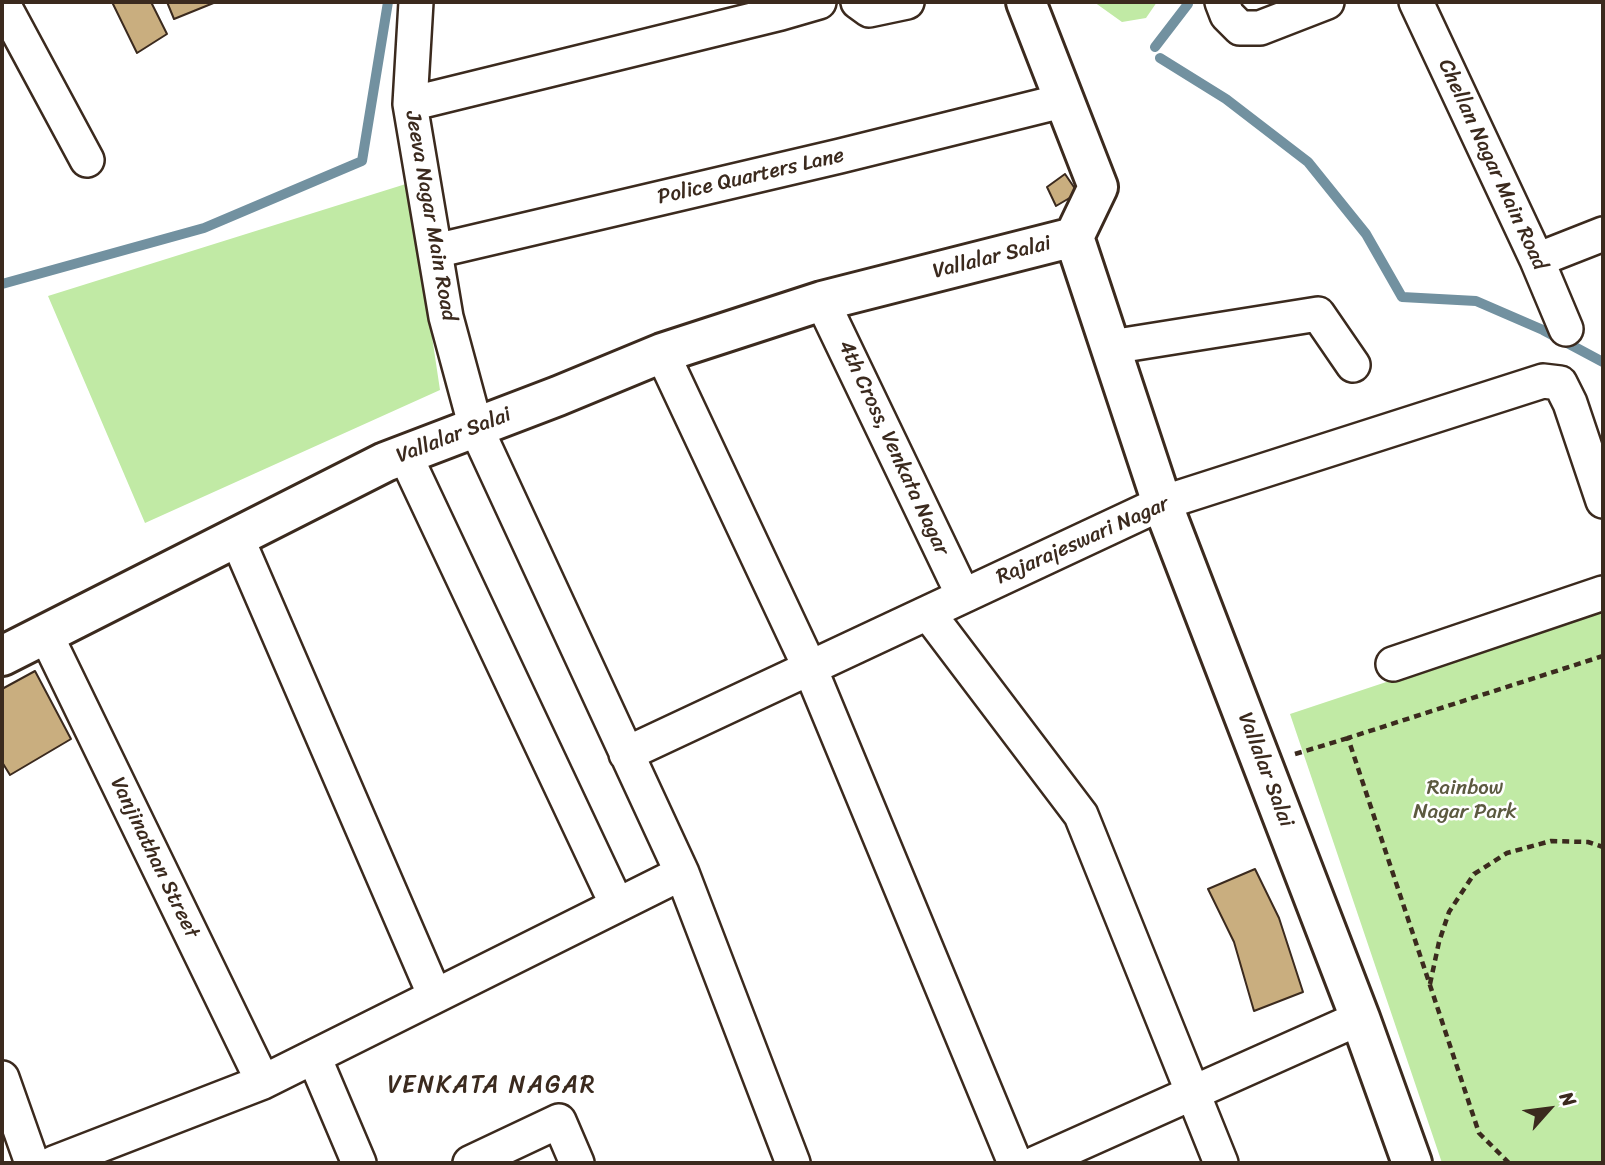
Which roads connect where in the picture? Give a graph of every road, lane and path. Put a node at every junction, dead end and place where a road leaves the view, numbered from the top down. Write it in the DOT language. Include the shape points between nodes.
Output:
graph roads {
  1 [pos="2,2"];
  2 [pos="416,2"];
  3 [pos="819,2"];
  4 [pos="858,2"];
  5 [pos="907,2"];
  6 [pos="1026,2"];
  7 [pos="1222,2"];
  8 [pos="1327,2"];
  9 [pos="1416,2"];
  10 [pos="1066,100"];
  11 [pos="410,104"];
  12 [pos="87,160"];
  13 [pos="1603,234"];
  14 [pos="1074,237"];
  15 [pos="435,251"];
  16 [pos="1537,260"];
  17 [pos="822,301"];
  18 [pos="1566,329"];
  19 [pos="1111,347"];
  20 [pos="662,353"];
  21 [pos="1353,365"];
  22 [pos="475,428"];
  23 [pos="405,455"];
  24 [pos="1603,501"];
  25 [pos="1162,503"];
  26 [pos="237,538"];
  27 [pos="1603,593"];
  28 [pos="963,595"];
  29 [pos="928,612"];
  30 [pos="45,633"];
  31 [pos="2,656"];
  32 [pos="1603,656"];
  33 [pos="1392,664"];
  34 [pos="810,668"];
  35 [pos="1348,738"];
  36 [pos="626,754"];
  37 [pos="1262,764"];
  38 [pos="1603,847"];
  39 [pos="682,873"];
  40 [pos="617,905"];
  41 [pos="1430,985"];
  42 [pos="435,996"];
  43 [pos="1360,1018"];
  44 [pos="314,1057"];
  45 [pos="2,1079"];
  46 [pos="263,1082"];
  47 [pos="1194,1092"];
  48 [pos="121,1151"];
  49 [pos="32,1163"];
  50 [pos="54,1163"];
  51 [pos="359,1163"];
  52 [pos="470,1163"];
  53 [pos="577,1163"];
  54 [pos="793,1163"];
  55 [pos="1015,1163"];
  56 [pos="1036,1163"];
  57 [pos="1221,1163"];
  58 [pos="1412,1163"];
  59 [pos="1509,1163"];
  1 -- 12 [label="street"];
  2 -- 11 [label="street, Jeeva Nagar Main Road"];
  3 -- 11 [label="street"];
  4 -- 5 [label="street" via="869,10"];
  6 -- 10 [label="street"];
  7 -- 8 [label="street" via="1240,28 1260,28"];
  9 -- 16 [label="street, Chellan Nagar Main Road"];
  10 -- 14 [label="street" via="1098,187"];
  10 -- 15 [label="street, Police Quarters Lane"];
  11 -- 15 [label="street, Jeeva Nagar Main Road"];
  13 -- 16 [label="street"];
  14 -- 17 [label="street, Vallalar Salai"];
  14 -- 19 [label="street, Vallalar Salai"];
  15 -- 22 [label="street, Jeeva Nagar Main Road" via="446,317"];
  16 -- 18 [label="street, Chellan Nagar Main Road"];
  17 -- 20 [label="street, Vallalar Salai"];
  17 -- 28 [label="street, 4th Cross, Venkata Nagar"];
  19 -- 21 [label="street" via="1318,314"];
  19 -- 25 [label="street, Vallalar Salai"];
  20 -- 22 [label="street, Vallalar Salai"];
  20 -- 34 [label="street"];
  22 -- 23 [label="street, Vallalar Salai"];
  22 -- 36 [label="street, Jeeva Nagar Main Road"];
  23 -- 26 [label="street, Vallalar Salai"];
  23 -- 40 [label="street"];
  24 -- 25 [label="street, Rajarajeswari Nagar" via="1570,403 1560,383 1543,381"];
  25 -- 28 [label="street, Rajarajeswari Nagar"];
  25 -- 37 [label="street, Vallalar Salai"];
  26 -- 30 [label="street, Vallalar Salai"];
  26 -- 42 [label="street"];
  27 -- 33 [label="street"];
  28 -- 29 [label="street, Rajarajeswari Nagar"];
  29 -- 34 [label="street, Rajarajeswari Nagar"];
  29 -- 47 [label="street" via="1081,815"];
  30 -- 31 [label="street, Vallalar Salai"];
  30 -- 46 [label="street, Vanjinathan Street"];
  32 -- 35 [label="path"];
  34 -- 36 [label="street, Rajarajeswari Nagar"];
  34 -- 55 [label="street"];
  35 -- 37 [label="path"];
  35 -- 41 [label="path"];
  36 -- 39 [label="street, Jeeva Nagar Main Road"];
  37 -- 43 [label="street, Vallalar Salai"];
  38 -- 41 [label="path" via="1551,841 1507,853 1474,874 1449,912"];
  39 -- 40 [label="street"];
  39 -- 54 [label="street, Jeeva Nagar Main Road"];
  40 -- 42 [label="street"];
  41 -- 59 [label="path" via="1479,1133"];
  42 -- 44 [label="street"];
  43 -- 47 [label="street"];
  43 -- 58 [label="street, Vallalar Salai"];
  44 -- 46 [label="street"];
  44 -- 51 [label="street"];
  45 -- 49 [label="street"];
  46 -- 48 [label="street"];
  47 -- 56 [label="street"];
  47 -- 57 [label="street"];
  48 -- 50 [label="street"];
  52 -- 53 [label="street" via="559,1121"];
}
